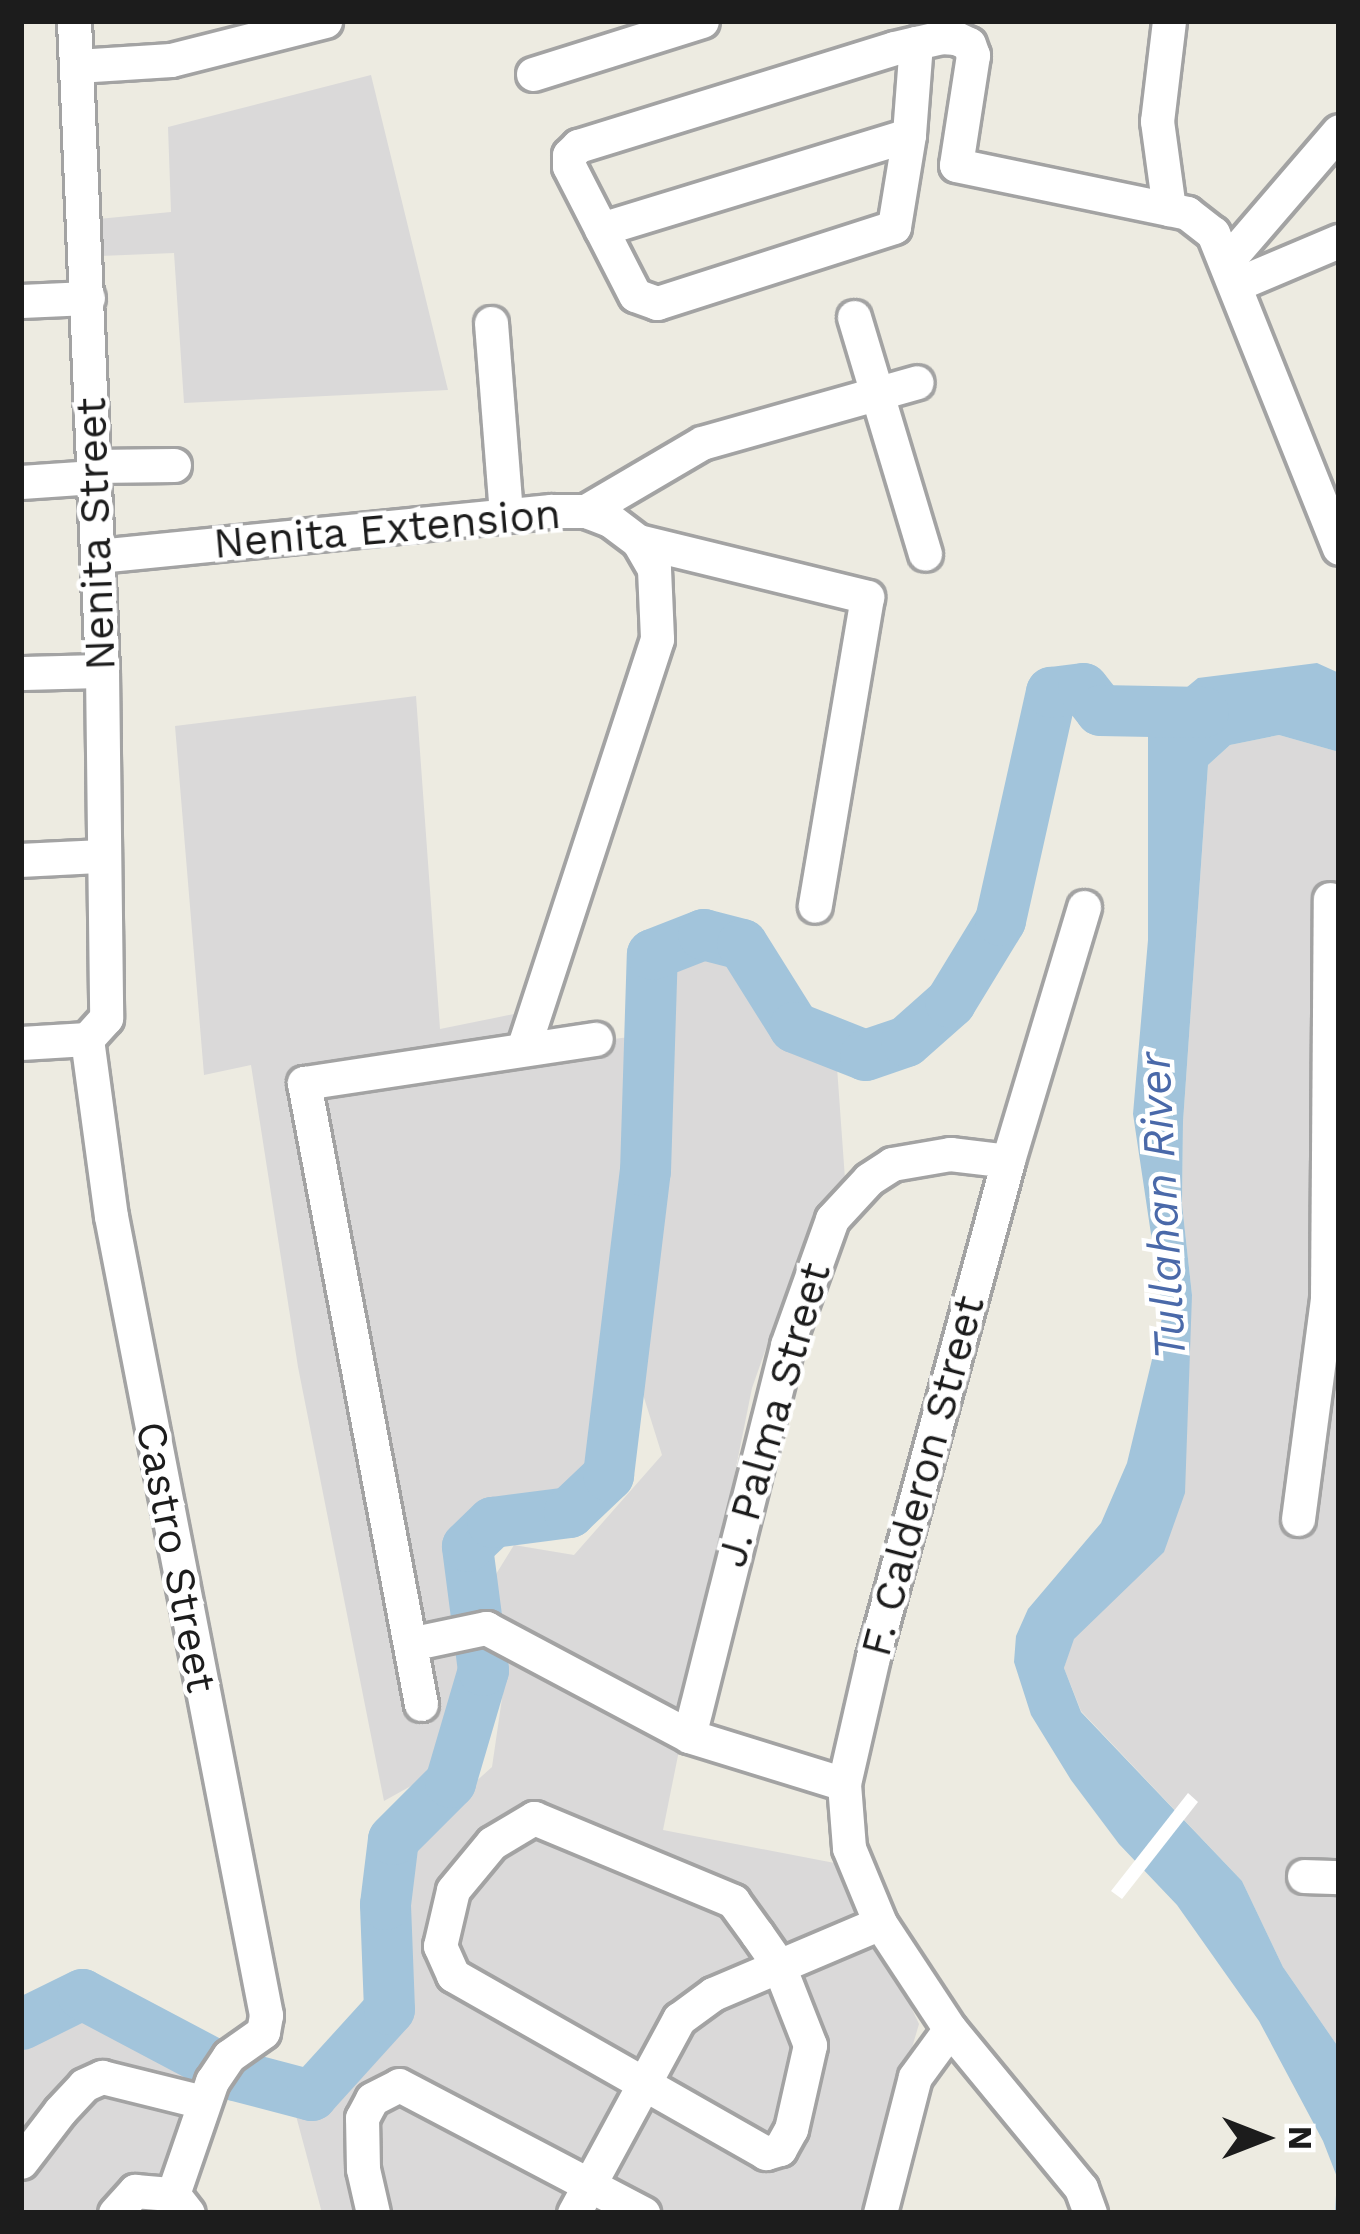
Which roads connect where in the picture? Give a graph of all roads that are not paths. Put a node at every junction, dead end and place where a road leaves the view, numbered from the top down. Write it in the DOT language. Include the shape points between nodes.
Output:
graph roads {
  1 [pos="74,21"];
  2 [pos="325,21"];
  3 [pos="702,21"];
  4 [pos="1168,21"];
  5 [pos="916,43"];
  6 [pos="77,66"];
  7 [pos="533,74"];
  8 [pos="1339,131"];
  9 [pos="909,135"];
  10 [pos="1169,209"];
  11 [pos="601,229"];
  12 [pos="1339,241"];
  13 [pos="1232,272"];
  14 [pos="88,298"];
  15 [pos="21,301"];
  16 [pos="854,317"];
  17 [pos="491,323"];
  18 [pos="917,382"];
  19 [pos="876,394"];
  20 [pos="1339,449"];
  21 [pos="1308,463"];
  22 [pos="174,465"];
  23 [pos="94,472"];
  24 [pos="21,482"];
  25 [pos="586,512"];
  26 [pos="506,514"];
  27 [pos="638,541"];
  28 [pos="1339,548"];
  29 [pos="926,554"];
  30 [pos="98,556"];
  31 [pos="102,671"];
  32 [pos="21,673"];
  33 [pos="101,856"];
  34 [pos="21,860"];
  35 [pos="815,907"];
  36 [pos="1084,908"];
  37 [pos="1333,918"];
  38 [pos="87,1040"];
  39 [pos="596,1040"];
  40 [pos="21,1043"];
  41 [pos="523,1048"];
  42 [pos="1008,1161"];
  43 [pos="1333,1299"];
  44 [pos="1298,1519"];
  45 [pos="410,1644"];
  46 [pos="421,1704"];
  47 [pos="688,1736"];
  48 [pos="844,1784"];
  49 [pos="1304,1876"];
  50 [pos="1339,1876"];
  51 [pos="880,1923"];
  52 [pos="779,1966"];
  53 [pos="950,2030"];
  54 [pos="215,2080"];
  55 [pos="645,2086"];
  56 [pos="21,2162"];
  57 [pos="581,2200"];
  58 [pos="181,2203"];
  59 [pos="115,2213"];
  60 [pos="373,2213"];
  61 [pos="643,2213"];
  62 [pos="880,2213"];
  63 [pos="1090,2213"];
  1 -- 6 [label="street, Nenita Street"];
  2 -- 6 [label="street" via="171,60"];
  3 -- 7 [label="street"];
  4 -- 10 [label="street" via="1157,121"];
  5 -- 9 [label="street"];
  5 -- 10 [label="street" via="956,38 973,55 956,165"];
  5 -- 11 [label="street" via="578,146 569,166"];
  6 -- 14 [label="street, Nenita Street"];
  8 -- 13 [label="street"];
  9 -- 11 [label="street"];
  9 -- 11 [label="street" via="894,227 678,297 643,302"];
  10 -- 13 [label="street" via="1201,220"];
  12 -- 13 [label="street"];
  13 -- 21 [label="street"];
  14 -- 15 [label="street"];
  14 -- 23 [label="street, Nenita Street"];
  16 -- 19 [label="street"];
  17 -- 26 [label="street"];
  18 -- 19 [label="street"];
  19 -- 25 [label="street" via="702,443"];
  19 -- 29 [label="street"];
  20 -- 21 [label="street"];
  21 -- 28 [label="street"];
  22 -- 23 [label="street"];
  23 -- 24 [label="street"];
  23 -- 30 [label="street, Nenita Street"];
  25 -- 26 [label="street, Nenita Extension"];
  25 -- 27 [label="street, Nenita Extension"];
  26 -- 30 [label="street, Nenita Extension"];
  27 -- 35 [label="street, Nenita Extension" via="867,597"];
  27 -- 41 [label="street" via="654,569 657,639"];
  30 -- 31 [label="street, Nenita Street"];
  31 -- 32 [label="street"];
  31 -- 33 [label="street, Nenita Street"];
  33 -- 34 [label="street"];
  33 -- 38 [label="street, Nenita Street" via="106,1018"];
  36 -- 42 [label="street, F. Calderon Street"];
  37 -- 43 [label="street"];
  38 -- 40 [label="street"];
  38 -- 54 [label="street, Castro Street" via="111,1216 266,2015 263,2032"];
  39 -- 41 [label="street"];
  41 -- 45 [label="street" via="304,1083"];
  42 -- 47 [label="street, J. Palma Street" via="950,1154 892,1164 832,1219 787,1345"];
  42 -- 48 [label="street, F. Calderon Street"];
  43 -- 44 [label="street"];
  45 -- 46 [label="street"];
  45 -- 47 [label="street" via="476,1629"];
  47 -- 48 [label="street"];
  48 -- 51 [label="street, F. Calderon Street" via="849,1848"];
  49 -- 50 [label="street"];
  51 -- 52 [label="street"];
  51 -- 53 [label="street, F. Calderon Street"];
  52 -- 55 [label="street" via="713,1994 679,2019"];
  52 -- 55 [label="street" via="810,2044 780,2149 766,2153"];
  52 -- 55 [label="street" via="733,1901 534,1819 492,1843 453,1890 440,1946 453,1975"];
  53 -- 62 [label="street" via="915,2077"];
  53 -- 63 [label="street, F. Calderon Street" via="1081,2188"];
  54 -- 56 [label="street" via="102,2077 84,2085"];
  54 -- 58 [label="street"];
  55 -- 57 [label="street"];
  57 -- 60 [label="street" via="400,2085 371,2099 362,2118"];
  57 -- 61 [label="street"];
  58 -- 59 [label="street" via="135,2191"];
}
